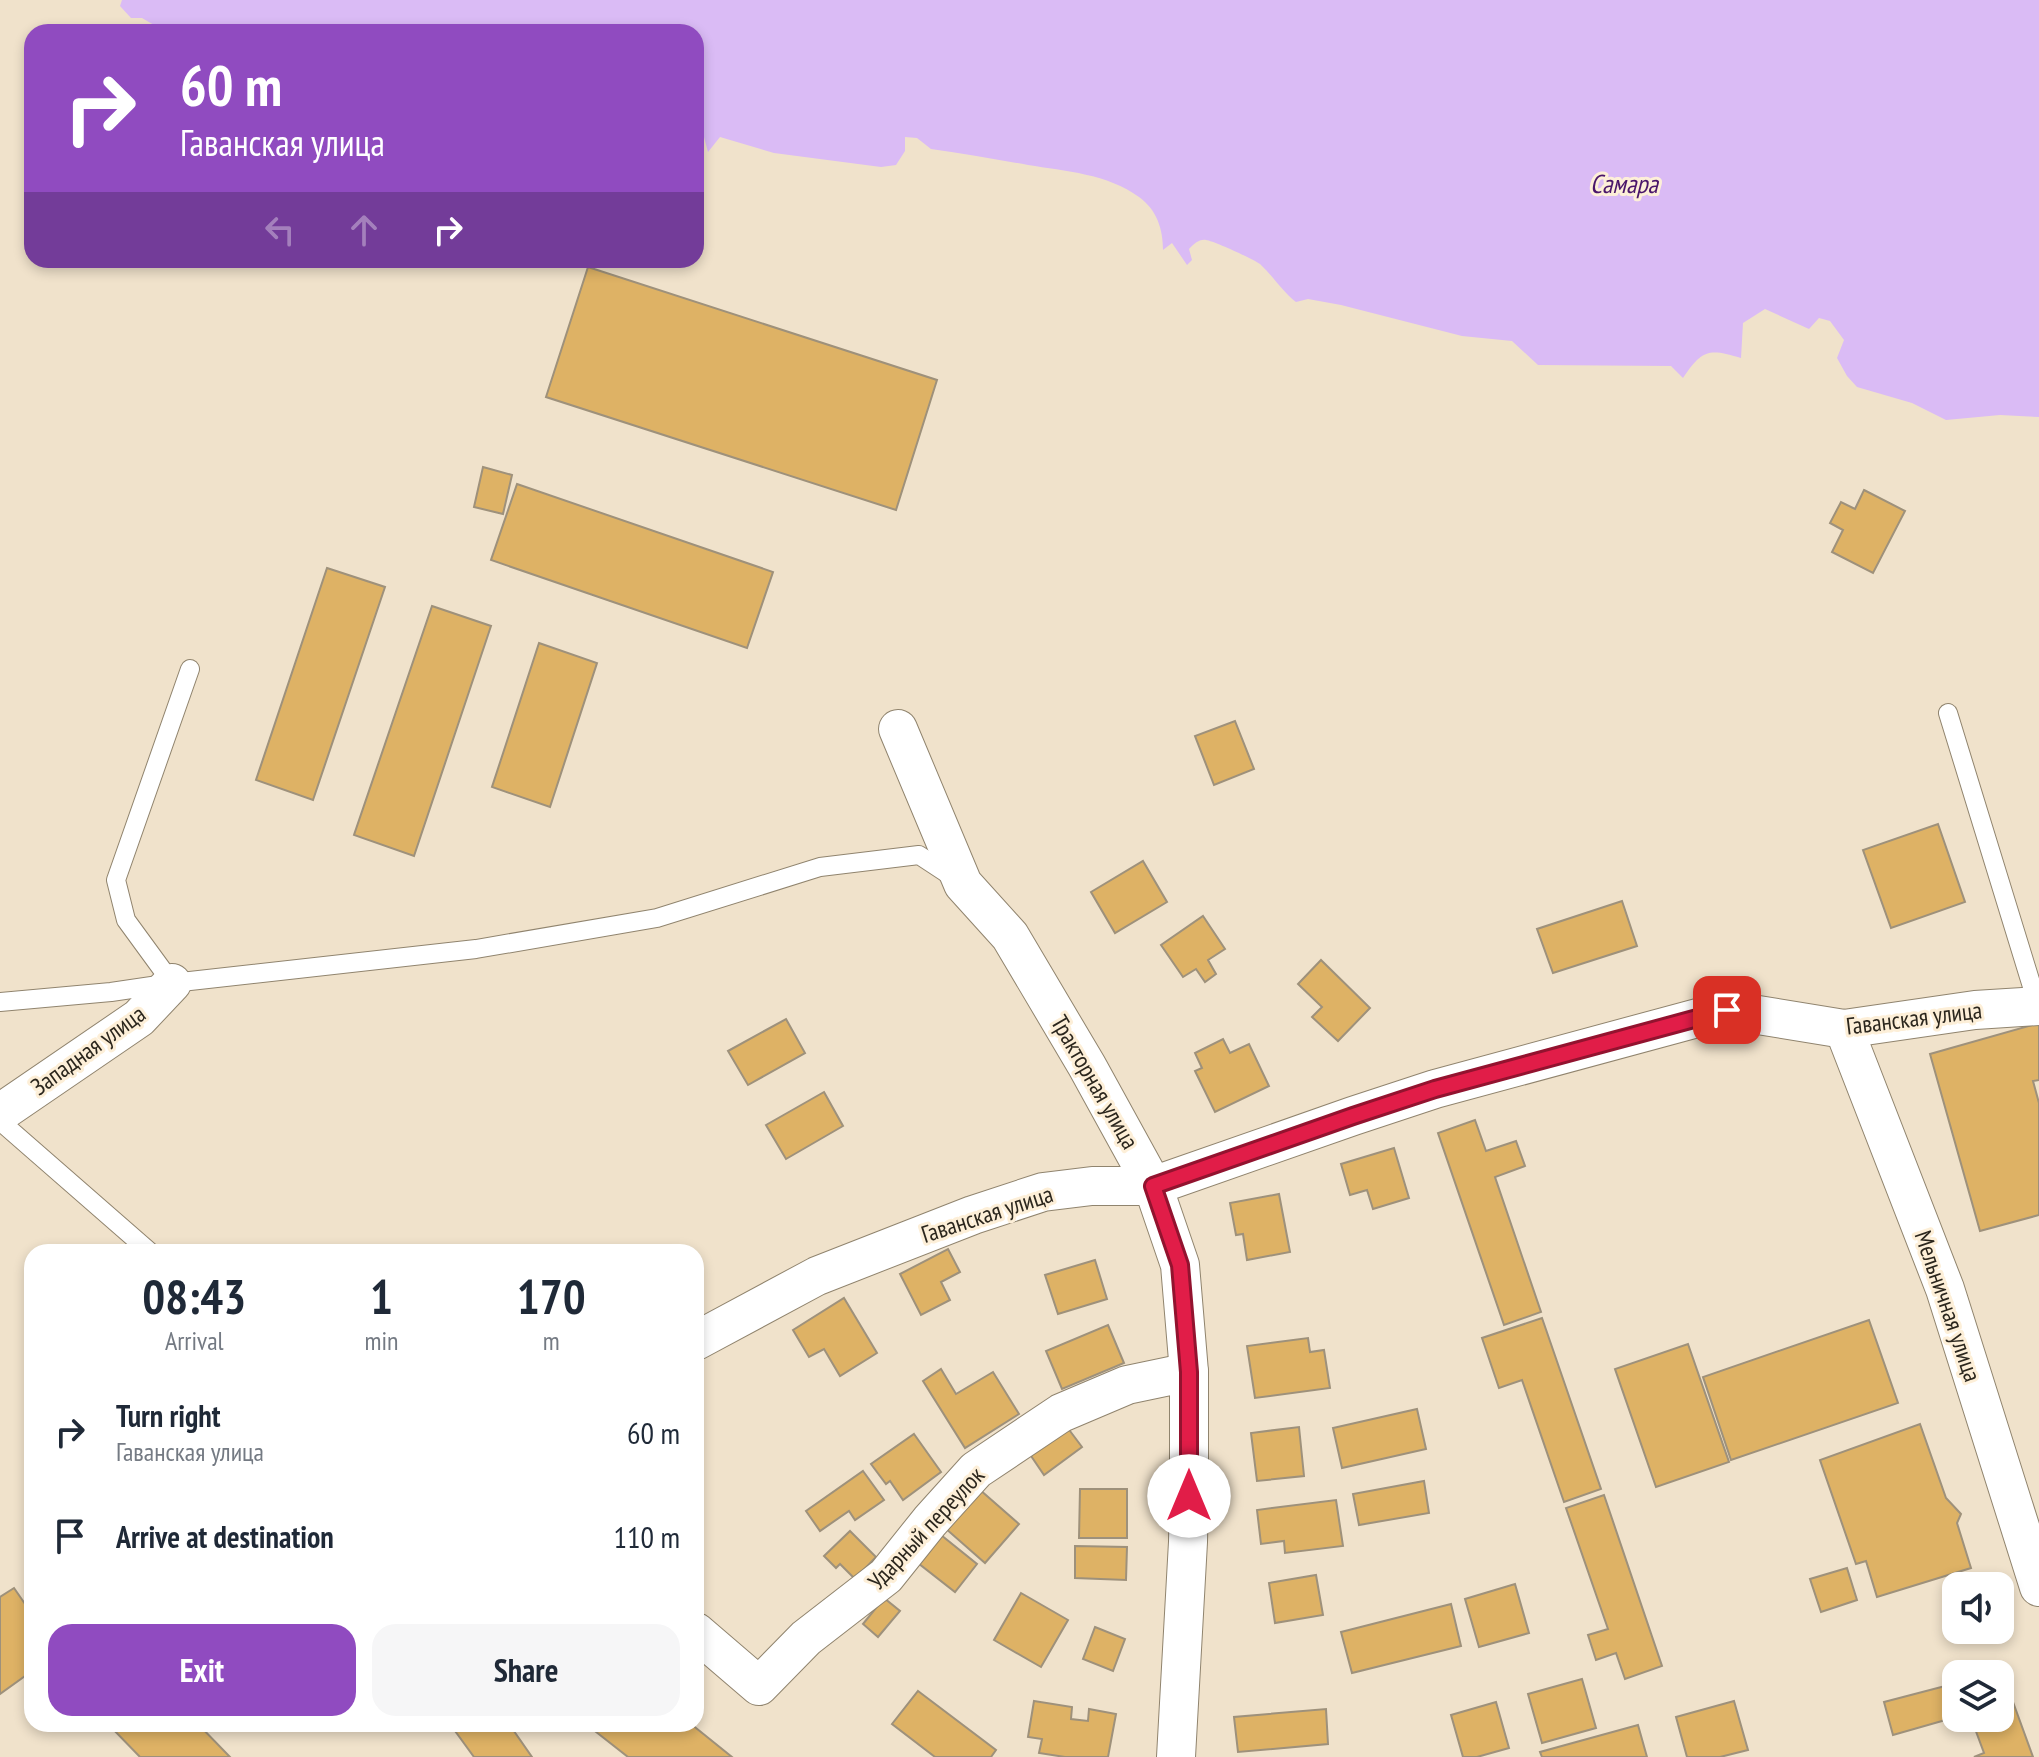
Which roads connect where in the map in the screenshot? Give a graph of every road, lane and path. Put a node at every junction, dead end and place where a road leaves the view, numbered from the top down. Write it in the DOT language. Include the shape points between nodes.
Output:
graph roads {
  1 [pos="190,669"];
  2 [pos="1948,713"];
  3 [pos="898,729"];
  4 [pos="963,884"];
  5 [pos="172,983"];
  6 [pos="0,1002"];
  7 [pos="2039,1006"];
  8 [pos="1844,1029"];
  9 [pos="0,1113"];
  10 [pos="0,1121"];
  11 [pos="1153,1186"];
  12 [pos="141,1244"];
  13 [pos="704,1337"];
  14 [pos="1189,1372"];
  15 [pos="2039,1587"];
  16 [pos="704,1639"];
  17 [pos="1176,1757"];
  1 -- 5 [label="lane" via="116,880 126,920"];
  2 -- 7 [label="lane"];
  3 -- 4 [label="street, Тракторная улица"];
  4 -- 5 [label="lane" via="919,855 820,867 657,918 476,949"];
  4 -- 11 [label="street, Тракторная улица" via="1010,936"];
  5 -- 6 [label="lane"];
  5 -- 9 [label="street, Западная улица" via="139,1018"];
  7 -- 8 [label="street, Гаванская улица"];
  8 -- 11 [label="street, Гаванская улица" via="1727,1010 1435,1089"];
  8 -- 15 [label="street, Мельничная улица" via="1945,1289"];
  10 -- 12 [label="lane"];
  11 -- 13 [label="street, Гаванская улица" via="1043,1192 817,1276"];
  11 -- 14 [label="street, Тракторная улица" via="1180,1265"];
  14 -- 16 [label="street, Ударный переулок" via="1127,1385 1061,1413 976,1470 886,1576 806,1638 759,1686"];
  14 -- 17 [label="street, Тракторная улица" via="1188,1542"];
}
